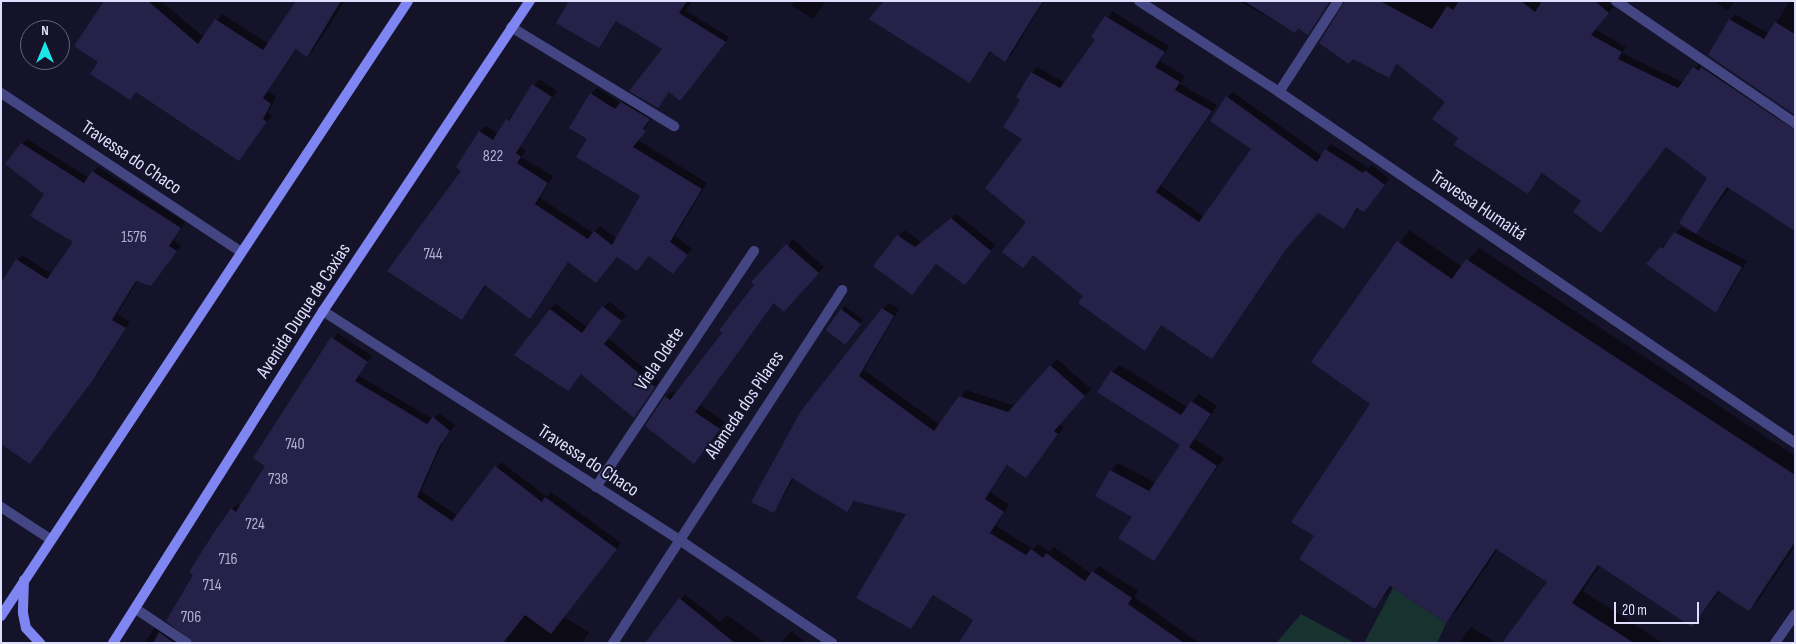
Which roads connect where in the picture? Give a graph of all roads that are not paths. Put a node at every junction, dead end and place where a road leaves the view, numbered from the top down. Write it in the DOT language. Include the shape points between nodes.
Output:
graph roads {
  1 [pos="408,1"];
  2 [pos="530,1"];
  3 [pos="1139,1"];
  4 [pos="1338,1"];
  5 [pos="1616,1"];
  6 [pos="511,27"];
  7 [pos="1279,92"];
  8 [pos="1,93"];
  9 [pos="1795,123"];
  10 [pos="674,126"];
  11 [pos="754,251"];
  12 [pos="241,252"];
  13 [pos="842,290"];
  14 [pos="323,311"];
  15 [pos="1795,443"];
  16 [pos="596,486"];
  17 [pos="1,507"];
  18 [pos="50,539"];
  19 [pos="678,539"];
  20 [pos="24,579"];
  21 [pos="136,609"];
  22 [pos="1795,614"];
  23 [pos="1,616"];
  24 [pos="40,643"];
  25 [pos="113,643"];
  26 [pos="187,643"];
  27 [pos="613,643"];
  28 [pos="832,643"];
  29 [pos="1775,643"];
  1 -- 12 [label="main road"];
  2 -- 6 [label="main road, Avenida Duque de Caxias"];
  3 -- 7 [label="street, Travessa Humaitá"];
  4 -- 7 [label="street"];
  5 -- 9 [label="street"];
  6 -- 10 [label="street"];
  6 -- 14 [label="main road, Avenida Duque de Caxias"];
  7 -- 15 [label="street, Travessa Humaitá"];
  8 -- 12 [label="street, Travessa do Chaco"];
  11 -- 16 [label="street, Viela Odete"];
  12 -- 18 [label="main road"];
  13 -- 19 [label="street, Alameda dos Pilares"];
  14 -- 16 [label="street, Travessa do Chaco"];
  14 -- 21 [label="main road, Avenida Duque de Caxias"];
  16 -- 19 [label="street, Travessa do Chaco"];
  17 -- 18 [label="street"];
  18 -- 20 [label="main road"];
  19 -- 27 [label="street, Alameda dos Pilares"];
  19 -- 28 [label="street, Travessa do Chaco"];
  20 -- 23 [label="main road"];
  20 -- 24 [label="main road" via="22,613 26,628"];
  21 -- 25 [label="main road, Avenida Duque de Caxias"];
  21 -- 26 [label="street"];
  22 -- 29 [label="street"];
}
